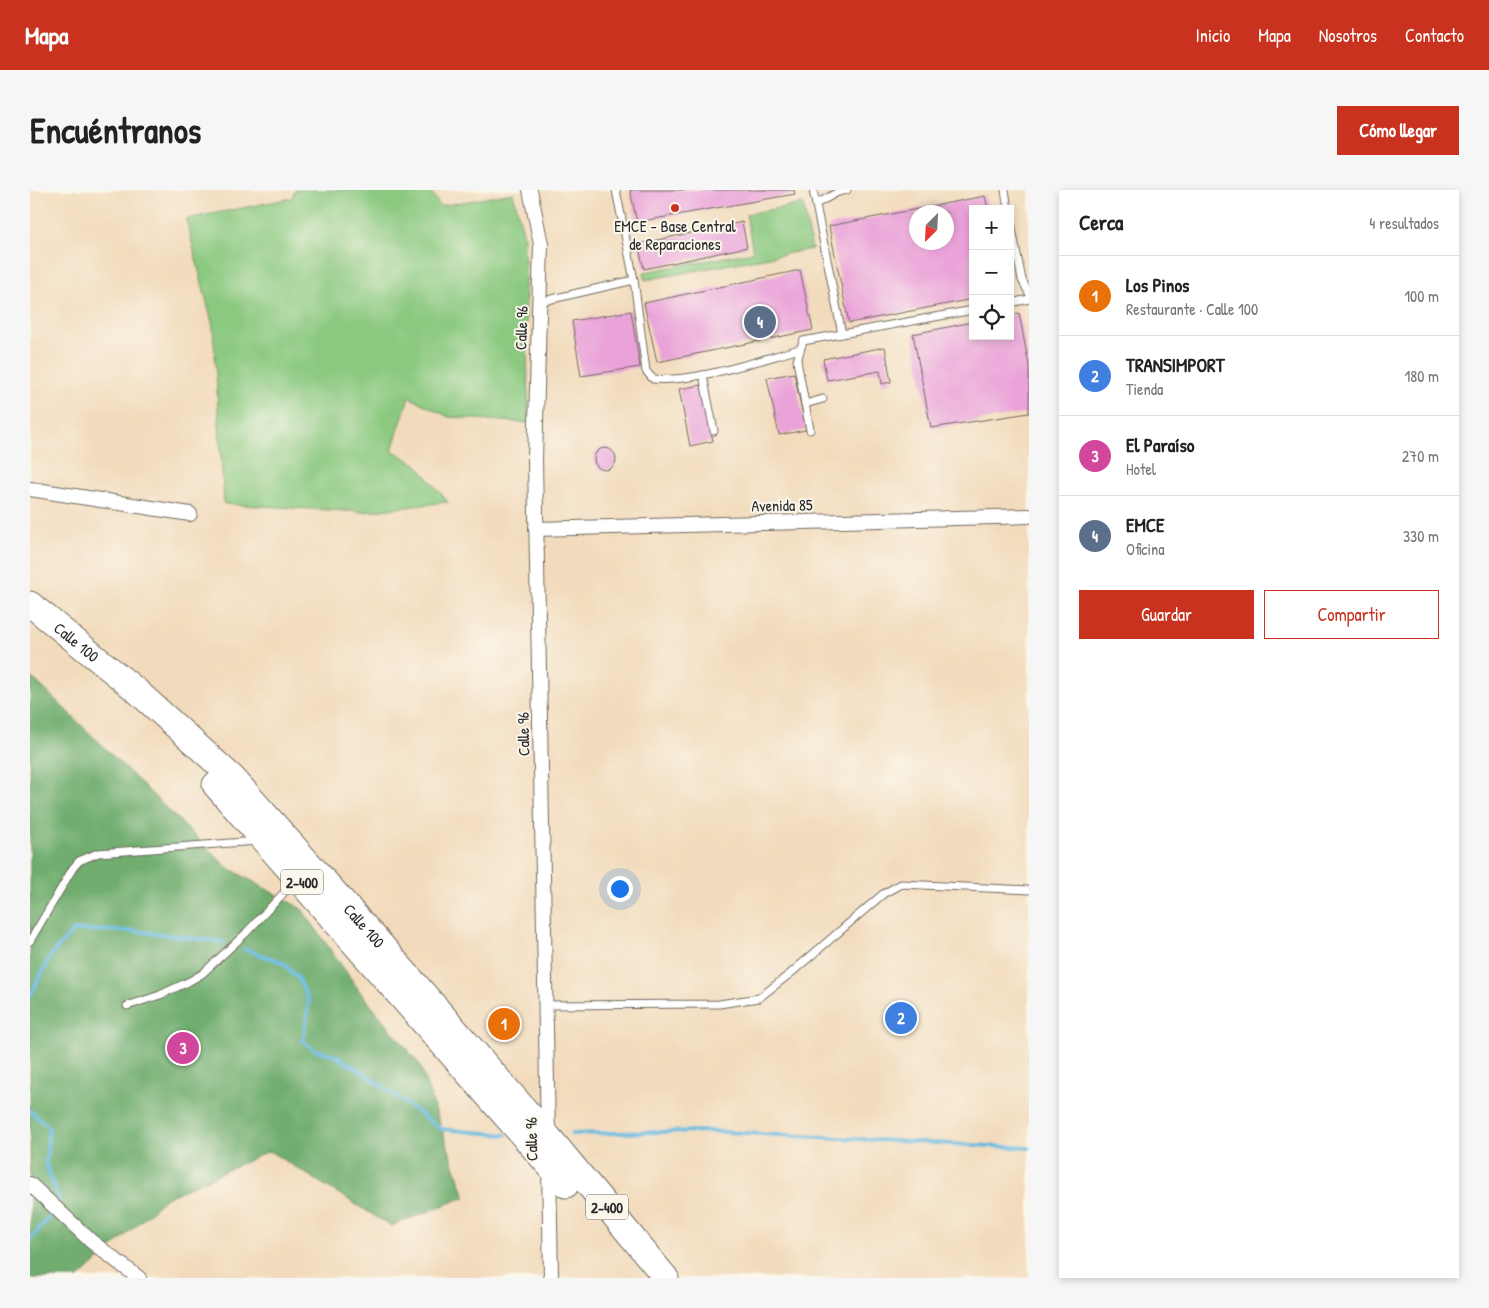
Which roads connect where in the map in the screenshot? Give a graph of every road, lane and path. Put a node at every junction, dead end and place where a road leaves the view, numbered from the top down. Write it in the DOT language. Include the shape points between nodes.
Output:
graph roads {
  1 [pos="530,190"];
  2 [pos="616,190"];
  3 [pos="814,190"];
  4 [pos="846,190"];
  5 [pos="1005,190"];
  6 [pos="816,204"];
  7 [pos="1007,205"];
  8 [pos="1014,239"];
  9 [pos="634,280"];
  10 [pos="1029,293"];
  11 [pos="1029,299"];
  12 [pos="539,302"];
  13 [pos="1014,302"];
  14 [pos="969,311"];
  15 [pos="842,334"];
  16 [pos="800,349"];
  17 [pos="703,375"];
  18 [pos="823,399"];
  19 [pos="805,404"];
  20 [pos="810,430"];
  21 [pos="714,431"];
  22 [pos="30,489"];
  23 [pos="190,514"];
  24 [pos="1029,516"];
  25 [pos="536,529"];
  26 [pos="30,604"];
  27 [pos="30,624"];
  28 [pos="265,841"];
  29 [pos="298,878"];
  30 [pos="1029,890"];
  31 [pos="30,941"];
  32 [pos="546,1005"];
  33 [pos="127,1006"];
  34 [pos="548,1136"];
  35 [pos="549,1165"];
  36 [pos="30,1184"];
  37 [pos="139,1278"];
  38 [pos="551,1278"];
  39 [pos="644,1278"];
  40 [pos="666,1278"];
  1 -- 12 [label="street, Calle 96" via="541,244"];
  2 -- 9 [label="lane"];
  3 -- 6 [label="lane"];
  4 -- 6 [label="lane"];
  5 -- 7 [label="lane"];
  6 -- 15 [label="lane"];
  8 -- 10 [label="lane" via="1022,280"];
  9 -- 12 [label="lane"];
  9 -- 17 [label="lane" via="646,371 653,379 664,380"];
  11 -- 13 [label="lane"];
  12 -- 25 [label="street, Calle 96"];
  14 -- 15 [label="lane"];
  15 -- 16 [label="lane" via="803,341"];
  16 -- 17 [label="lane"];
  16 -- 19 [label="lane" via="797,361"];
  17 -- 21 [label="lane"];
  18 -- 19 [label="lane"];
  19 -- 20 [label="lane"];
  22 -- 23 [label="street"];
  24 -- 25 [label="street, Avenida 85"];
  25 -- 32 [label="street, Calle 96"];
  26 -- 34 [label="highway, Calle 100 / 2-400" via="137,691 233,778"];
  27 -- 28 [label="highway, Calle 100 / 2-400" via="132,709 222,791"];
  28 -- 29 [label="highway, Calle 100 / 2-400"];
  28 -- 31 [label="lane" via="88,856 73,868"];
  29 -- 33 [label="lane" via="202,974"];
  29 -- 35 [label="highway, Calle 100 / 2-400"];
  30 -- 32 [label="lane" via="901,884 883,894 759,998 719,1004"];
  32 -- 34 [label="street, Calle 96"];
  34 -- 35 [label="street, Calle 96"];
  34 -- 40 [label="highway, Calle 100 / 2-400"];
  35 -- 38 [label="street, Calle 96"];
  35 -- 39 [label="highway, Calle 100 / 2-400"];
  36 -- 37 [label="street" via="92,1242"];
}
